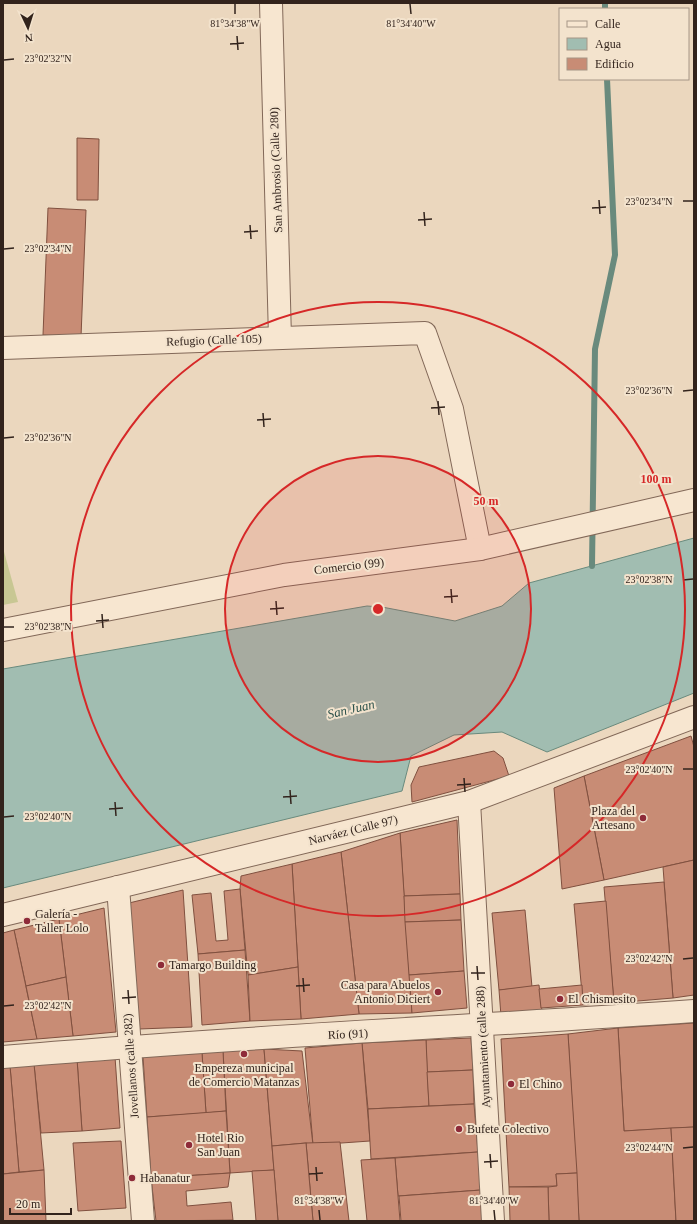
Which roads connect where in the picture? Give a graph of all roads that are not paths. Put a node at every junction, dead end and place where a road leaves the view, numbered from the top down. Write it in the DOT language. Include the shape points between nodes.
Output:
graph roads {
  1 [pos="271,3"];
  2 [pos="280,338"];
  3 [pos="3,348"];
  4 [pos="694,500"];
  5 [pos="480,549"];
  6 [pos="3,630"];
  7 [pos="694,717"];
  8 [pos="469,802"];
  9 [pos="118,887"];
  10 [pos="3,915"];
  11 [pos="694,1011"];
  12 [pos="482,1026"];
  13 [pos="129,1046"];
  14 [pos="3,1058"];
  15 [pos="143,1221"];
  16 [pos="493,1221"];
  1 -- 2 [label="street, San Ambrosio (Calle 280)"];
  2 -- 3 [label="street, Refugio (Calle 105)"];
  2 -- 5 [label="street, Refugio (Calle 105)" via="425,333 452,409"];
  4 -- 5 [label="street, Comercio (99)"];
  5 -- 6 [label="street, Comercio (99)" via="284,575"];
  7 -- 8 [label="street, Narváez (Calle 97)"];
  8 -- 9 [label="street, Narváez (Calle 97)"];
  8 -- 12 [label="street, Ayuntamiento (calle 288)"];
  9 -- 10 [label="street, Narváez (Calle 97)"];
  9 -- 13 [label="street, Jovellanos (calle 282)"];
  11 -- 12 [label="street, Río (91)"];
  12 -- 13 [label="street, Río (91)"];
  12 -- 16 [label="street, Ayuntamiento (calle 288)"];
  13 -- 14 [label="street, Río (91)"];
  13 -- 15 [label="street, Jovellanos (calle 282)"];
}
